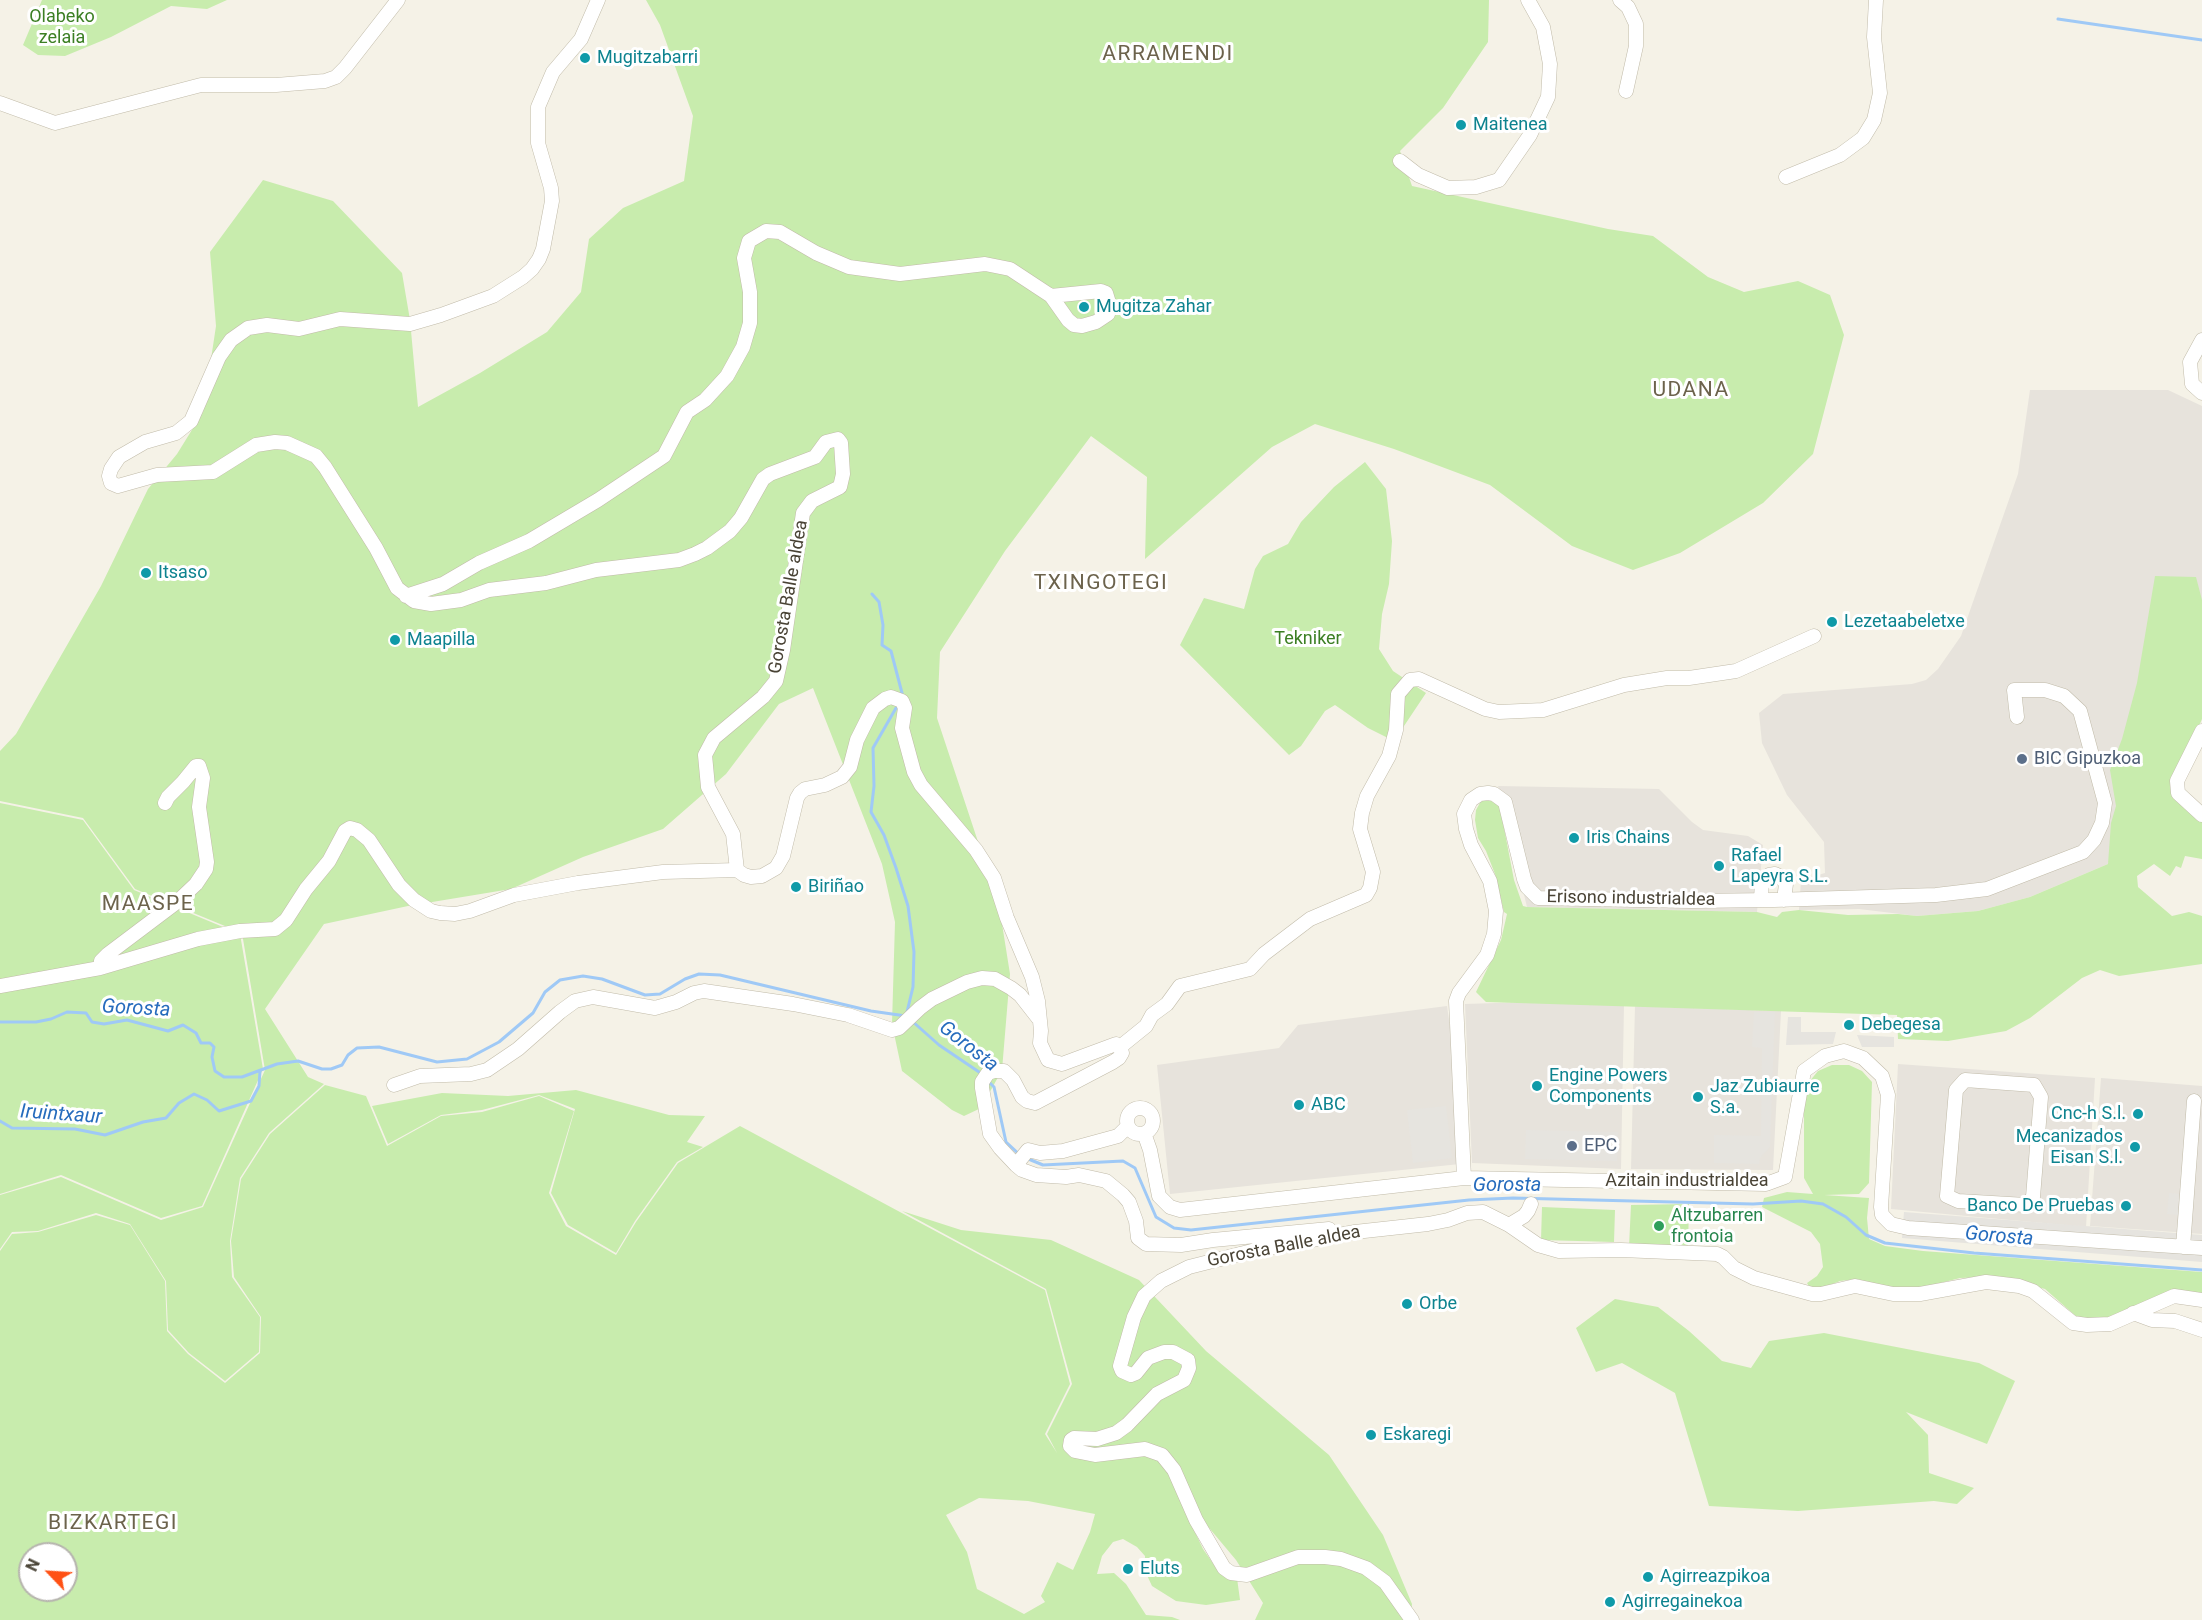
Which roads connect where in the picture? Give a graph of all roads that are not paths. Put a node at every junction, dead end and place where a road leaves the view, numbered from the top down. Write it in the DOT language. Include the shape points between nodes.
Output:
graph roads {
  1 [pos="388,0"];
  2 [pos="398,0"];
  3 [pos="598,0"];
  4 [pos="1528,0"];
  5 [pos="1620,0"];
  6 [pos="1876,0"];
  7 [pos="368,37"];
  8 [pos="1626,91"];
  9 [pos="0,103"];
  10 [pos="1400,161"];
  11 [pos="1786,177"];
  12 [pos="1051,296"];
  13 [pos="2202,340"];
  14 [pos="2202,393"];
  15 [pos="405,596"];
  16 [pos="1814,636"];
  17 [pos="2017,717"];
  18 [pos="2202,730"];
  19 [pos="165,803"];
  20 [pos="2202,815"];
  21 [pos="737,870"];
  22 [pos="100,968"];
  23 [pos="0,986"];
  24 [pos="1039,1019"];
  25 [pos="1120,1047"];
  26 [pos="394,1085"];
  27 [pos="2194,1101"];
  28 [pos="1128,1126"];
  29 [pos="1144,1133"];
  30 [pos="1020,1159"];
  31 [pos="1464,1178"];
  32 [pos="1988,1203"];
  33 [pos="1530,1204"];
  34 [pos="1509,1225"];
  35 [pos="1355,1232"];
  36 [pos="2183,1247"];
  37 [pos="2202,1248"];
  38 [pos="2202,1300"];
  39 [pos="2133,1313"];
  40 [pos="2202,1330"];
  41 [pos="1412,1620"];
  1 -- 7 [label="street"];
  2 -- 7 [label="street"];
  3 -- 15 [label="street" via="581,39 553,72 538,107 538,144 552,201 543,249 532,269 493,296 410,324 340,319 299,329 267,325 248,328 225,348 191,421 176,433 129,450 111,469 111,483 118,486 157,475 213,472 256,445 287,443 315,456 325,467"];
  4 -- 10 [label="street" via="1543,27 1550,64 1548,97 1530,135 1499,180 1476,187 1448,188 1418,175"];
  5 -- 8 [label="street" via="1636,24 1636,46"];
  6 -- 11 [label="street" via="1874,37 1880,93 1874,120 1863,138 1840,155"];
  7 -- 9 [label="street" via="345,68 325,81 201,85 55,123"];
  12 -- 15 [label="street" via="1010,268 985,264 900,274 849,267 780,231 766,231 749,241 744,258 750,323 743,347 727,376 705,400 687,412 664,456 529,541 443,584"];
  13 -- 14 [label="street" via="2190,362 2192,384"];
  15 -- 21 [label="street, Gorosta Balle aldea" via="422,603 445,603 489,590 695,554 730,531 763,479 815,457 826,442 838,439 843,474 840,487 812,501 803,513 776,681 714,738 705,755 708,787 733,834"];
  16 -- 25 [label="street" via="1736,671 1634,683 1544,710 1485,709 1419,679 1410,680 1398,694 1396,730 1389,756 1362,813 1360,829 1372,872 1366,895 1310,919 1250,969 1180,986 1146,1026"];
  17 -- 31 [label="street, Erisono industrialdea" via="2014,690 2045,690 2064,696 2080,711 2105,803 2102,823 2083,852 1986,889 1936,895 1773,900 1538,898 1524,879 1505,802 1494,794 1480,794 1471,800 1464,814 1466,829 1490,880 1496,921 1487,955 1456,1001"];
  18 -- 20 [label="street" via="2178,781 2178,793"];
  19 -- 22 [label="street" via="198,766 203,778 199,807 207,869 177,902 108,954"];
  21 -- 22 [label="street" via="663,872 579,883 514,895 470,911 440,913 414,900 369,840 350,828 286,921 275,929 198,939"];
  21 -- 24 [label="street" via="751,877 776,868 783,856 797,798 805,789 842,777 850,767 857,740 873,708 885,699 897,698 905,708 902,728 921,785 976,850 994,878 1032,977"];
  22 -- 23 [label="street"];
  24 -- 25 [label="street" via="1040,1043 1048,1060 1054,1063 1072,1062 1111,1045"];
  24 -- 26 [label="street" via="1011,988 995,979 982,978 933,999 892,1030 848,1015 704,991 655,1008 594,997 575,1001 487,1070 420,1076"];
  25 -- 30 [label="street" via="1119,1058 1035,1103 1022,1097 1004,1071 993,1071 985,1078 990,1134 1000,1148"];
  27 -- 36 [label="street"];
  28 -- 29 [label="street" via="1135,1133"];
  28 -- 29 [label="street" via="1129,1113 1142,1108 1150,1113 1153,1122"];
  28 -- 30 [label="street" via="1118,1136 1063,1151 1028,1150"];
  29 -- 31 [label="street, Azitain industrialdea" via="1159,1196 1180,1210"];
  30 -- 35 [label="street" via="1022,1170 1036,1175 1079,1175 1106,1181 1129,1202 1138,1238 1146,1244 1181,1245 1313,1230"];
  31 -- 36 [label="street, Azitain industrialdea" via="1766,1184 1777,1181 1785,1178 1804,1071 1826,1056 1844,1051 1863,1058 1882,1076 1888,1095 1881,1207 1882,1215 1891,1224"];
  32 -- 32 [label="street" via="2026,1205 2033,1197 2041,1097 2034,1085 1965,1080 1956,1089 1947,1196 1958,1201"];
  33 -- 34 [label="street" via="1524,1216"];
  34 -- 35 [label="street, Gorosta Balle aldea" via="1482,1212 1428,1224"];
  34 -- 39 [label="street, Gorosta Balle aldea" via="1538,1245 1559,1251 1717,1254 1754,1278 1812,1294 1855,1286 1893,1294 1920,1294 1986,1282 2033,1291 2073,1323 2110,1324"];
  35 -- 41 [label="street, Gorosta Balle aldea" via="1252,1251 1189,1267 1161,1281 1144,1296 1120,1366 1131,1375 1148,1358 1173,1352 1188,1360 1190,1368 1184,1380 1157,1394 1116,1433 1097,1439 1074,1438 1070,1446 1075,1451 1095,1455 1145,1449 1162,1455 1174,1470 1196,1520 1224,1568 1232,1573 1247,1575 1298,1557 1341,1559 1366,1568 1385,1582"];
  36 -- 37 [label="street, Azitain industrialdea"];
  38 -- 39 [label="street, Gorosta Balle aldea" via="2174,1296"];
  39 -- 40 [label="street"];
}
